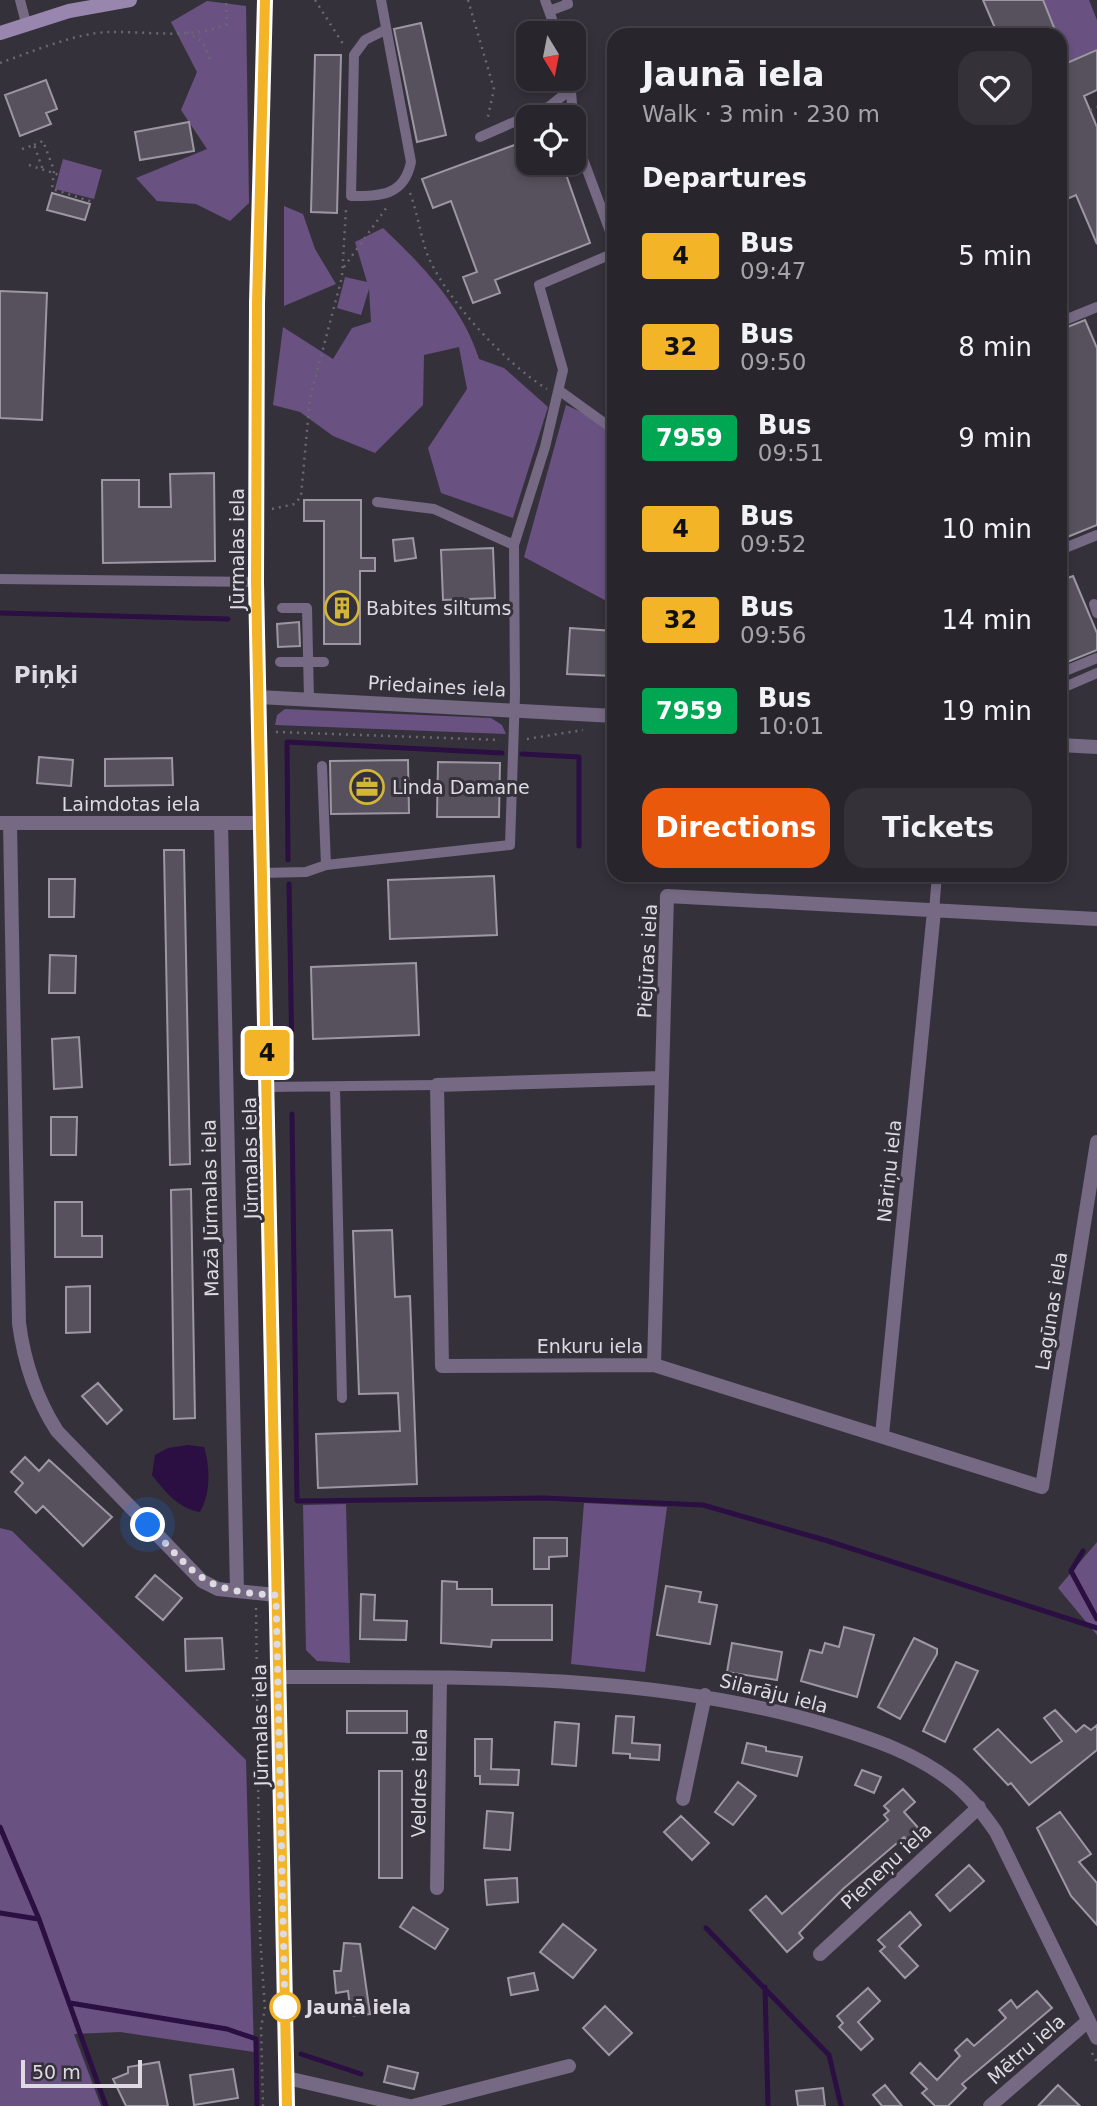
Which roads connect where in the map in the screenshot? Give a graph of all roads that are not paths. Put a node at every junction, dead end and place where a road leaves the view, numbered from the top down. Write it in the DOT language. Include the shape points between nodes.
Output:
graph roads {
  1 [pos="20,0"];
  2 [pos="130,0"];
  3 [pos="265,0"];
  4 [pos="381,0"];
  5 [pos="545,0"];
  6 [pos="567,0"];
  7 [pos="549,11"];
  8 [pos="553,21"];
  9 [pos="26,23"];
  10 [pos="385,30"];
  11 [pos="0,33"];
  12 [pos="564,91"];
  13 [pos="480,137"];
  14 [pos="586,167"];
  15 [pos="607,223"];
  16 [pos="607,256"];
  17 [pos="1097,307"];
  18 [pos="1067,318"];
  19 [pos="560,391"];
  20 [pos="607,425"];
  21 [pos="377,502"];
  22 [pos="1097,535"];
  23 [pos="514,545"];
  24 [pos="1067,547"];
  25 [pos="0,579"];
  26 [pos="256,582"];
  27 [pos="282,608"];
  28 [pos="1097,657"];
  29 [pos="280,662"];
  30 [pos="308,662"];
  31 [pos="324,662"];
  32 [pos="1067,670"];
  33 [pos="1097,673"];
  34 [pos="1067,686"];
  35 [pos="258,697"];
  36 [pos="309,699"];
  37 [pos="515,710"];
  38 [pos="607,716"];
  39 [pos="1067,745"];
  40 [pos="1097,747"];
  41 [pos="322,766"];
  42 [pos="5,823"];
  43 [pos="221,823"];
  44 [pos="261,823"];
  45 [pos="326,864"];
  46 [pos="262,873"];
  47 [pos="936,882"];
  48 [pos="934,911"];
  49 [pos="1097,919"];
  50 [pos="661,1078"];
  51 [pos="437,1085"];
  52 [pos="268,1087"];
  53 [pos="335,1088"];
  54 [pos="1097,1142"];
  55 [pos="654,1365"];
  56 [pos="342,1398"];
  57 [pos="882,1435"];
  58 [pos="1042,1487"];
  59 [pos="237,1591"];
  60 [pos="276,1595"];
  61 [pos="278,1677"];
  62 [pos="440,1678"];
  63 [pos="705,1695"];
  64 [pos="683,1799"];
  65 [pos="979,1807"];
  66 [pos="437,1888"];
  67 [pos="820,1954"];
  68 [pos="1088,2021"];
  69 [pos="1094,2044"];
  70 [pos="569,2066"];
  71 [pos="287,2078"];
  72 [pos="288,2106"];
  73 [pos="411,2106"];
  74 [pos="990,2106"];
  1 -- 9 [label="lane"];
  2 -- 9 [label="main road"];
  3 -- 26 [label="main road, Jūrmalas iela"];
  4 -- 10 [label="lane"];
  5 -- 7 [label="lane"];
  6 -- 7 [label="lane" via="568,4"];
  7 -- 8 [label="lane"];
  9 -- 11 [label="main road"];
  10 -- 10 [label="lane" via="411,162 406,180 394,191 351,196 354,55 365,40"];
  12 -- 13 [label="lane" via="550,106"];
  14 -- 15 [label="lane"];
  16 -- 19 [label="lane" via="539,285 563,370"];
  17 -- 18 [label="lane"];
  19 -- 20 [label="lane"];
  19 -- 23 [label="lane"];
  21 -- 23 [label="lane" via="434,509"];
  22 -- 24 [label="lane"];
  23 -- 37 [label="lane"];
  25 -- 26 [label="lane"];
  26 -- 35 [label="main road, Jūrmalas iela"];
  27 -- 30 [label="lane" via="307,608"];
  28 -- 32 [label="lane"];
  29 -- 30 [label="lane"];
  30 -- 31 [label="lane"];
  30 -- 36 [label="lane"];
  33 -- 34 [label="lane"];
  35 -- 36 [label="street, Priedaines iela"];
  35 -- 44 [label="main road, Jūrmalas iela"];
  36 -- 37 [label="street, Priedaines iela"];
  37 -- 38 [label="street, Priedaines iela"];
  37 -- 45 [label="lane" via="510,845"];
  39 -- 40 [label="street"];
  41 -- 45 [label="lane"];
  42 -- 43 [label="street, Laimdotas iela"];
  42 -- 59 [label="street" via="19,1323 33,1383 57,1431 192,1571 218,1589"];
  43 -- 44 [label="street, Laimdotas iela"];
  43 -- 59 [label="street, Mazā Jūrmalas iela"];
  44 -- 46 [label="main road, Jūrmalas iela"];
  45 -- 46 [label="lane" via="306,872"];
  46 -- 52 [label="main road, Jūrmalas iela"];
  47 -- 48 [label="lane"];
  48 -- 49 [label="street, Piejūras iela"];
  48 -- 50 [label="street, Piejūras iela" via="667,896"];
  48 -- 57 [label="street, Nāriņu iela"];
  50 -- 51 [label="street"];
  50 -- 55 [label="street, Piejūras iela"];
  51 -- 53 [label="lane"];
  51 -- 55 [label="street, Enkuru iela" via="442,1366"];
  52 -- 53 [label="lane"];
  52 -- 60 [label="main road, Jūrmalas iela"];
  53 -- 56 [label="lane"];
  54 -- 58 [label="street, Lagūnas iela"];
  55 -- 57 [label="street, Enkuru iela"];
  57 -- 58 [label="street, Enkuru iela"];
  59 -- 60 [label="street"];
  60 -- 61 [label="main road, Jūrmalas iela"];
  61 -- 62 [label="street, Silarāju iela"];
  61 -- 71 [label="main road, Jūrmalas iela"];
  62 -- 63 [label="street, Silarāju iela" via="583,1683"];
  62 -- 66 [label="street, Veldres iela"];
  63 -- 64 [label="street"];
  63 -- 65 [label="street, Silarāju iela" via="810,1720 893,1747 951,1781"];
  65 -- 67 [label="street, Pieneņu iela"];
  65 -- 68 [label="street, Silarāju iela" via="1013,1862"];
  68 -- 69 [label="street, Silarāju iela"];
  68 -- 74 [label="street, Mētru iela"];
  70 -- 73 [label="street"];
  71 -- 72 [label="main road, Jūrmalas iela"];
  71 -- 73 [label="street"];
}
